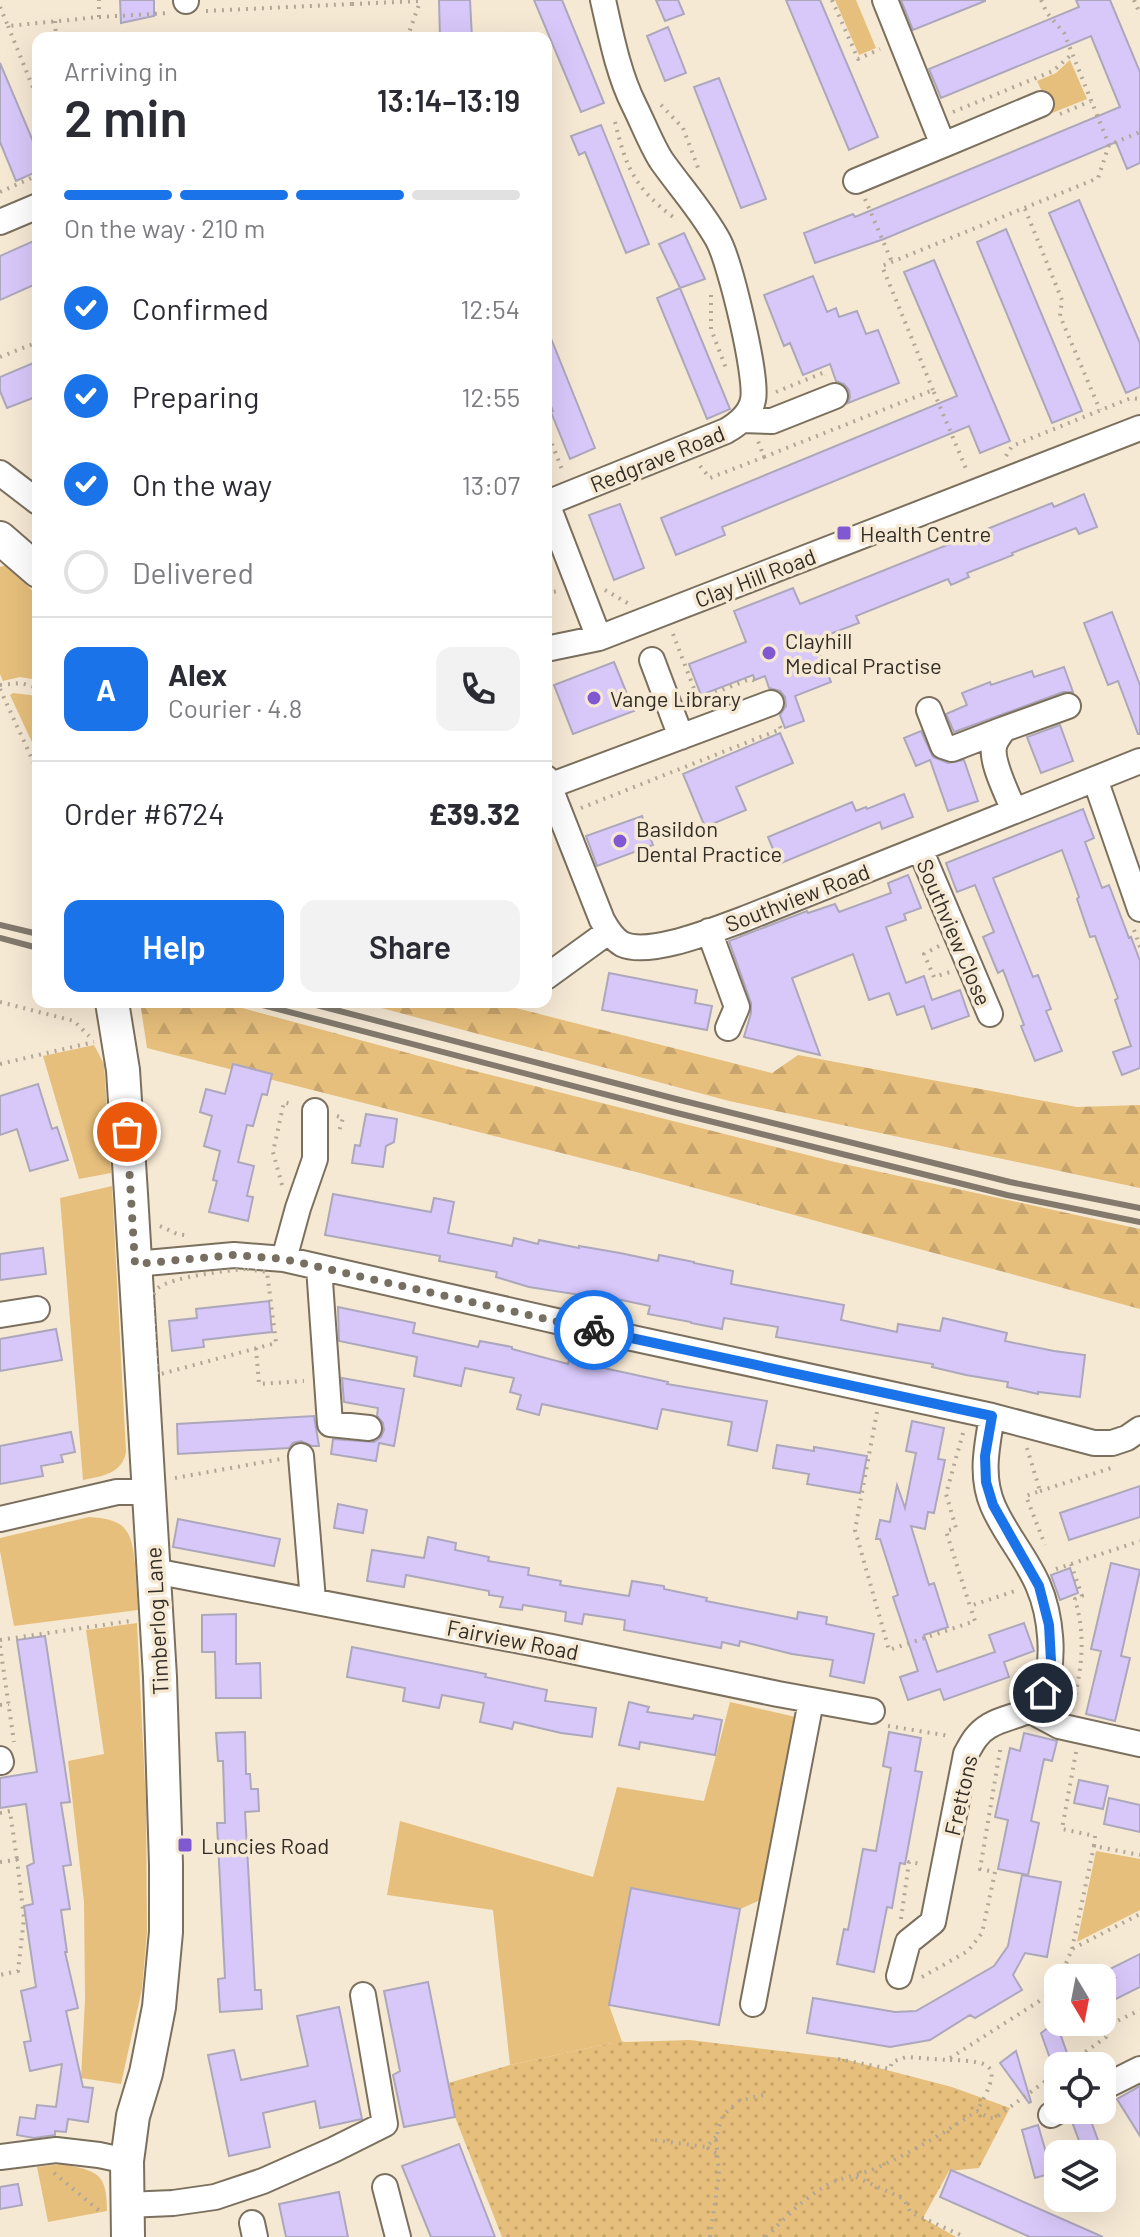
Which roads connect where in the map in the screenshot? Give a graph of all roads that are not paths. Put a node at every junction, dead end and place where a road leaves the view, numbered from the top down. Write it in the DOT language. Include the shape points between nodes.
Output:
graph roads {
  1 [pos="603,0"];
  2 [pos="885,0"];
  3 [pos="1041,104"];
  4 [pos="943,145"];
  5 [pos="856,181"];
  6 [pos="32,209"];
  7 [pos="0,222"];
  8 [pos="835,396"];
  9 [pos="742,420"];
  10 [pos="1140,428"];
  11 [pos="0,473"];
  12 [pos="32,497"];
  13 [pos="552,500"];
  14 [pos="552,517"];
  15 [pos="0,538"];
  16 [pos="32,566"];
  17 [pos="599,638"];
  18 [pos="552,648"];
  19 [pos="652,660"];
  20 [pos="771,703"];
  21 [pos="1068,706"];
  22 [pos="929,710"];
  23 [pos="1004,729"];
  24 [pos="681,737"];
  25 [pos="1140,761"];
  26 [pos="1095,779"];
  27 [pos="552,781"];
  28 [pos="552,792"];
  29 [pos="1014,811"];
  30 [pos="920,849"];
  31 [pos="1135,913"];
  32 [pos="709,931"];
  33 [pos="608,932"];
  34 [pos="552,973"];
  35 [pos="113,1008"];
  36 [pos="990,1014"];
  37 [pos="728,1028"];
  38 [pos="315,1111"];
  39 [pos="284,1259"];
  40 [pos="135,1264"];
  41 [pos="319,1267"];
  42 [pos="37,1309"];
  43 [pos="0,1315"];
  44 [pos="992,1416"];
  45 [pos="369,1428"];
  46 [pos="1140,1429"];
  47 [pos="301,1456"];
  48 [pos="155,1486"];
  49 [pos="0,1519"];
  50 [pos="154,1571"];
  51 [pos="313,1600"];
  52 [pos="811,1701"];
  53 [pos="1031,1711"];
  54 [pos="878,1718"];
  55 [pos="1140,1744"];
  56 [pos="899,1976"];
  57 [pos="363,1995"];
  58 [pos="753,2004"];
  59 [pos="1140,2069"];
  60 [pos="1116,2081"];
  61 [pos="0,2157"];
  62 [pos="127,2161"];
  63 [pos="385,2187"];
  64 [pos="122,2221"];
  65 [pos="398,2237"];
  1 -- 9 [label="street, Redgrave Road" via="632,102 659,156 710,227 726,260 754,384"];
  2 -- 4 [label="street"];
  3 -- 4 [label="street"];
  4 -- 5 [label="street"];
  6 -- 7 [label="street"];
  8 -- 9 [label="street" via="772,421"];
  9 -- 13 [label="street, Redgrave Road"];
  10 -- 17 [label="street, Clay Hill Road"];
  11 -- 12 [label="street"];
  14 -- 17 [label="street"];
  15 -- 16 [label="main road"];
  17 -- 18 [label="street, Clay Hill Road"];
  19 -- 24 [label="street"];
  20 -- 24 [label="street"];
  21 -- 23 [label="street"];
  22 -- 23 [label="street" via="943,746 952,749"];
  23 -- 29 [label="street" via="993,748 994,758"];
  24 -- 27 [label="street"];
  25 -- 26 [label="street, Southview Road"];
  26 -- 29 [label="street, Southview Road"];
  26 -- 31 [label="street"];
  28 -- 33 [label="street"];
  29 -- 30 [label="street, Southview Road"];
  30 -- 32 [label="street, Southview Road"];
  30 -- 36 [label="street, Southview Close"];
  32 -- 33 [label="street, Southview Road" via="635,948"];
  32 -- 37 [label="street" via="737,1007"];
  33 -- 34 [label="street"];
  35 -- 40 [label="main road, Timberlog Lane" via="123,1070"];
  38 -- 39 [label="street" via="315,1159"];
  39 -- 40 [label="street" via="234,1255"];
  39 -- 41 [label="street"];
  40 -- 48 [label="main road, Timberlog Lane"];
  41 -- 44 [label="street"];
  41 -- 45 [label="street" via="330,1424"];
  42 -- 43 [label="street"];
  44 -- 46 [label="street" via="1094,1443 1112,1443"];
  44 -- 53 [label="street" via="985,1456 989,1494 1039,1586 1049,1625 1051,1661 1043,1693"];
  47 -- 51 [label="street"];
  48 -- 49 [label="street"];
  48 -- 50 [label="main road, Timberlog Lane"];
  50 -- 51 [label="street, Fairview Road"];
  50 -- 62 [label="main road, Timberlog Lane" via="166,1932 159,2007"];
  51 -- 52 [label="street, Fairview Road"];
  52 -- 54 [label="street, Fairview Road"];
  52 -- 58 [label="street"];
  53 -- 55 [label="street" via="1059,1726"];
  53 -- 56 [label="street, Frettons" via="989,1726 966,1754 933,1922 908,1942"];
  57 -- 64 [label="street" via="385,2124 263,2181"];
  59 -- 60 [label="street"];
  61 -- 62 [label="street" via="56,2150"];
  62 -- 64 [label="main road, Timberlog Lane"];
  63 -- 65 [label="street"];
}
